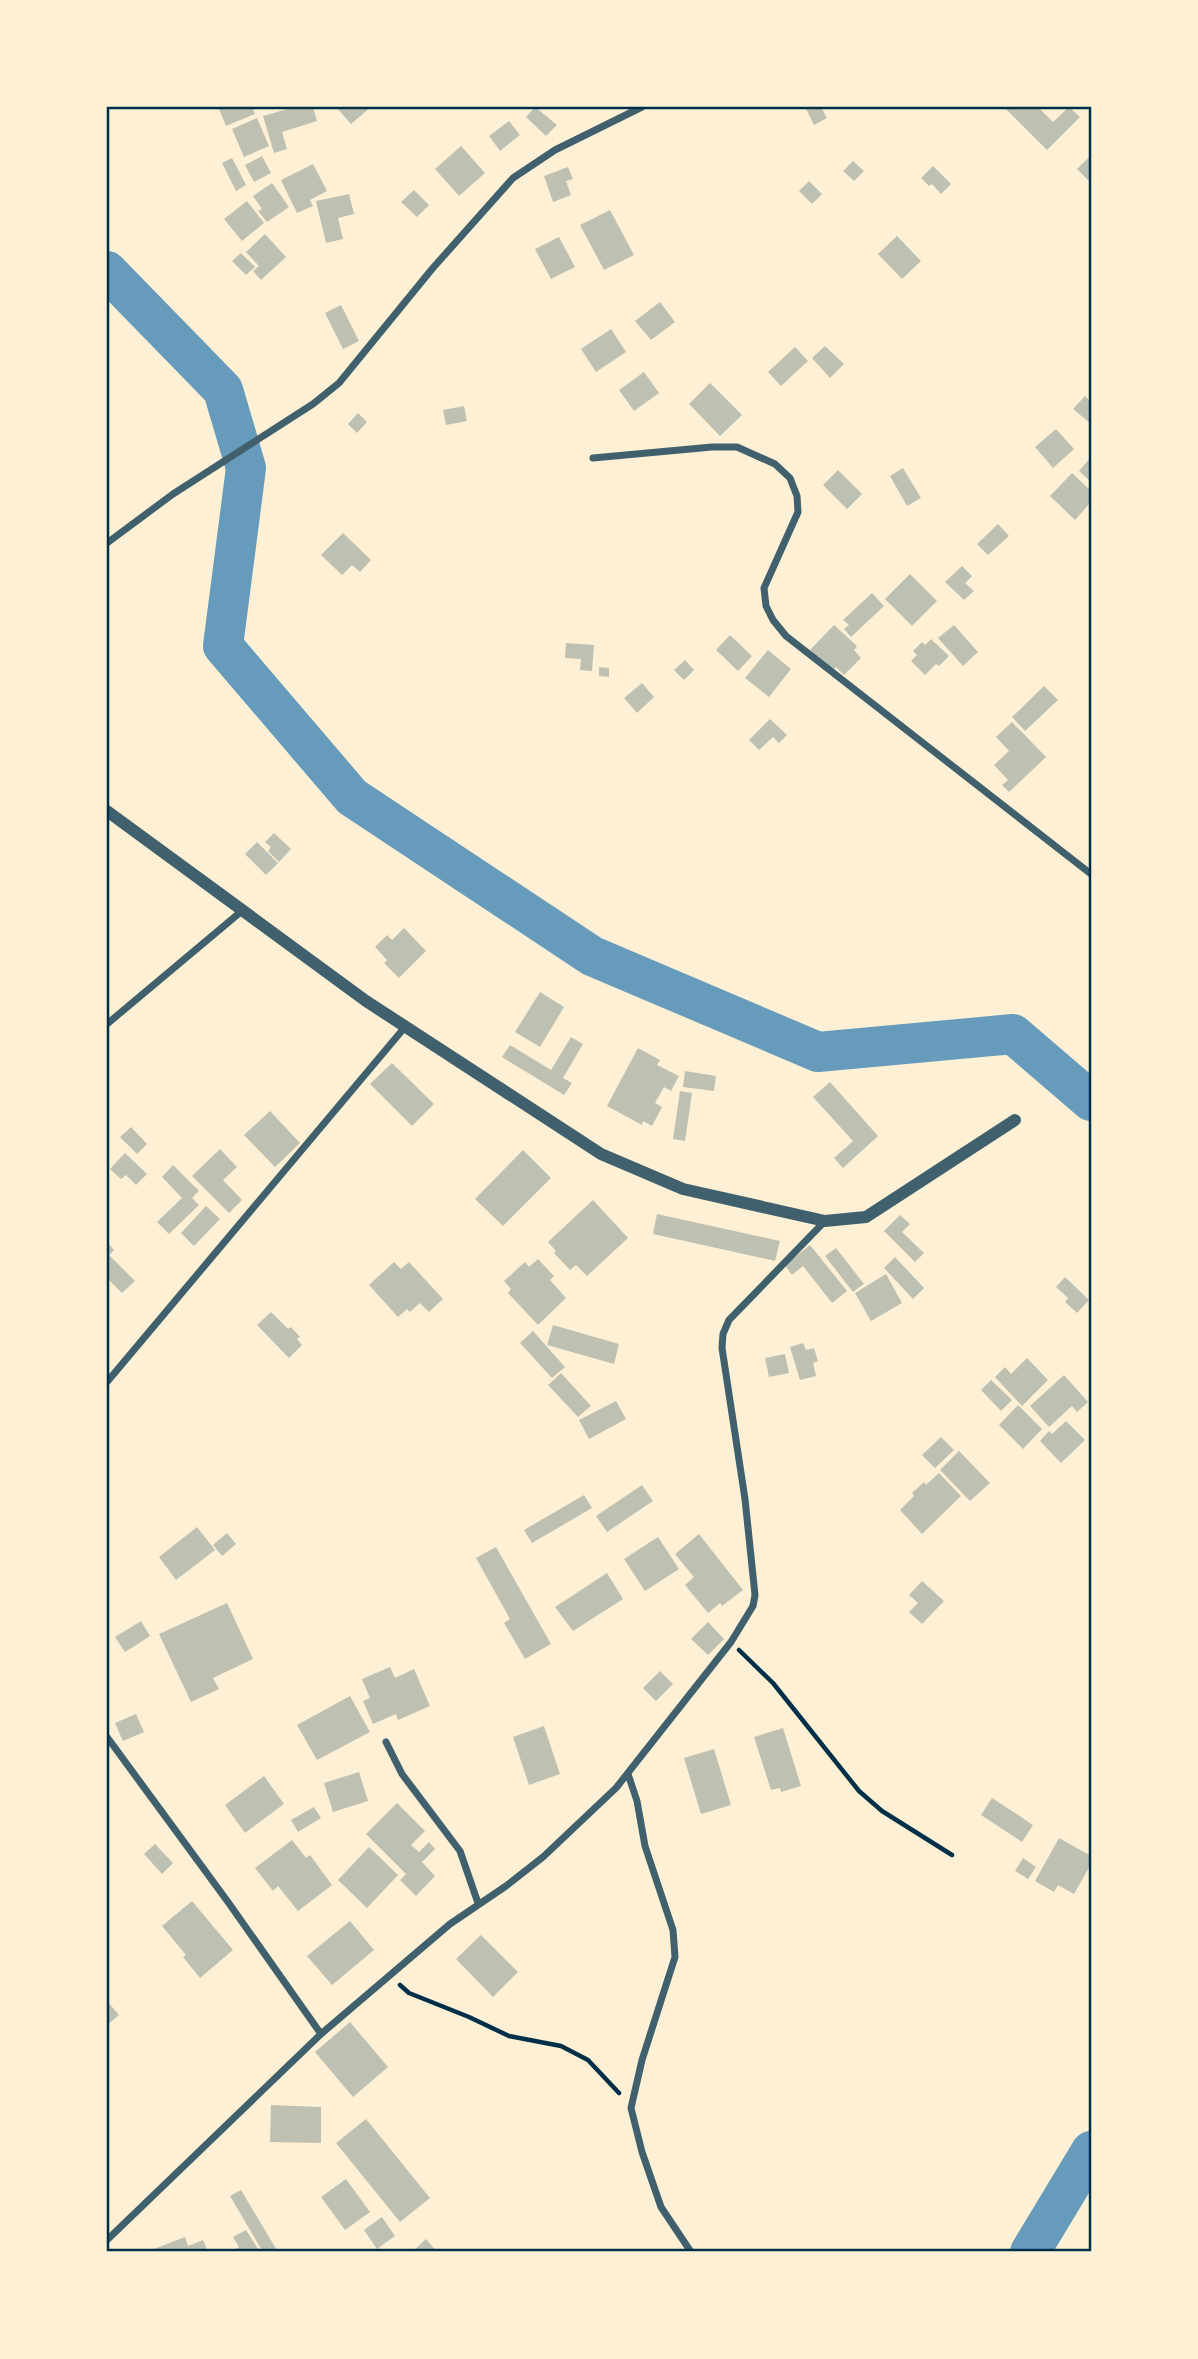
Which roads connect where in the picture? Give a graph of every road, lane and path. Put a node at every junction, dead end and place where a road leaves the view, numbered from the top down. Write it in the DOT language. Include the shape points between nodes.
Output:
graph roads {
  1 [pos="642,107"];
  2 [pos="593,458"];
  3 [pos="107,542"];
  4 [pos="107,811"];
  5 [pos="1091,874"];
  6 [pos="243,910"];
  7 [pos="107,1024"];
  8 [pos="405,1027"];
  9 [pos="1015,1120"];
  10 [pos="825,1221"];
  11 [pos="107,1382"];
  12 [pos="731,1642"];
  13 [pos="107,1737"];
  14 [pos="386,1742"];
  15 [pos="628,1774"];
  16 [pos="952,1855"];
  17 [pos="478,1903"];
  18 [pos="390,1977"];
  19 [pos="321,2034"];
  20 [pos="631,2108"];
  21 [pos="107,2240"];
  22 [pos="691,2252"];
  1 -- 3 [label="street" via="555,150 513,178 339,383"];
  2 -- 5 [label="street" via="737,447 775,464 790,478 798,512 764,588 773,620 786,636"];
  4 -- 6 [label="street"];
  6 -- 7 [label="street"];
  6 -- 8 [label="street"];
  8 -- 10 [label="street" via="601,1154 683,1189"];
  8 -- 11 [label="street"];
  9 -- 10 [label="street" via="866,1217"];
  10 -- 12 [label="street" via="729,1320 723,1334 755,1595"];
  12 -- 15 [label="street"];
  12 -- 16 [label="path" via="773,1684 859,1791"];
  13 -- 19 [label="street"];
  14 -- 17 [label="street" via="402,1774 460,1852"];
  15 -- 17 [label="street" via="543,1857"];
  15 -- 20 [label="street" via="676,1946"];
  17 -- 18 [label="street"];
  18 -- 19 [label="street"];
  18 -- 20 [label="path" via="408,1993 509,2036 561,2046 588,2060"];
  19 -- 21 [label="street"];
  20 -- 22 [label="street" via="661,2207"];
}
